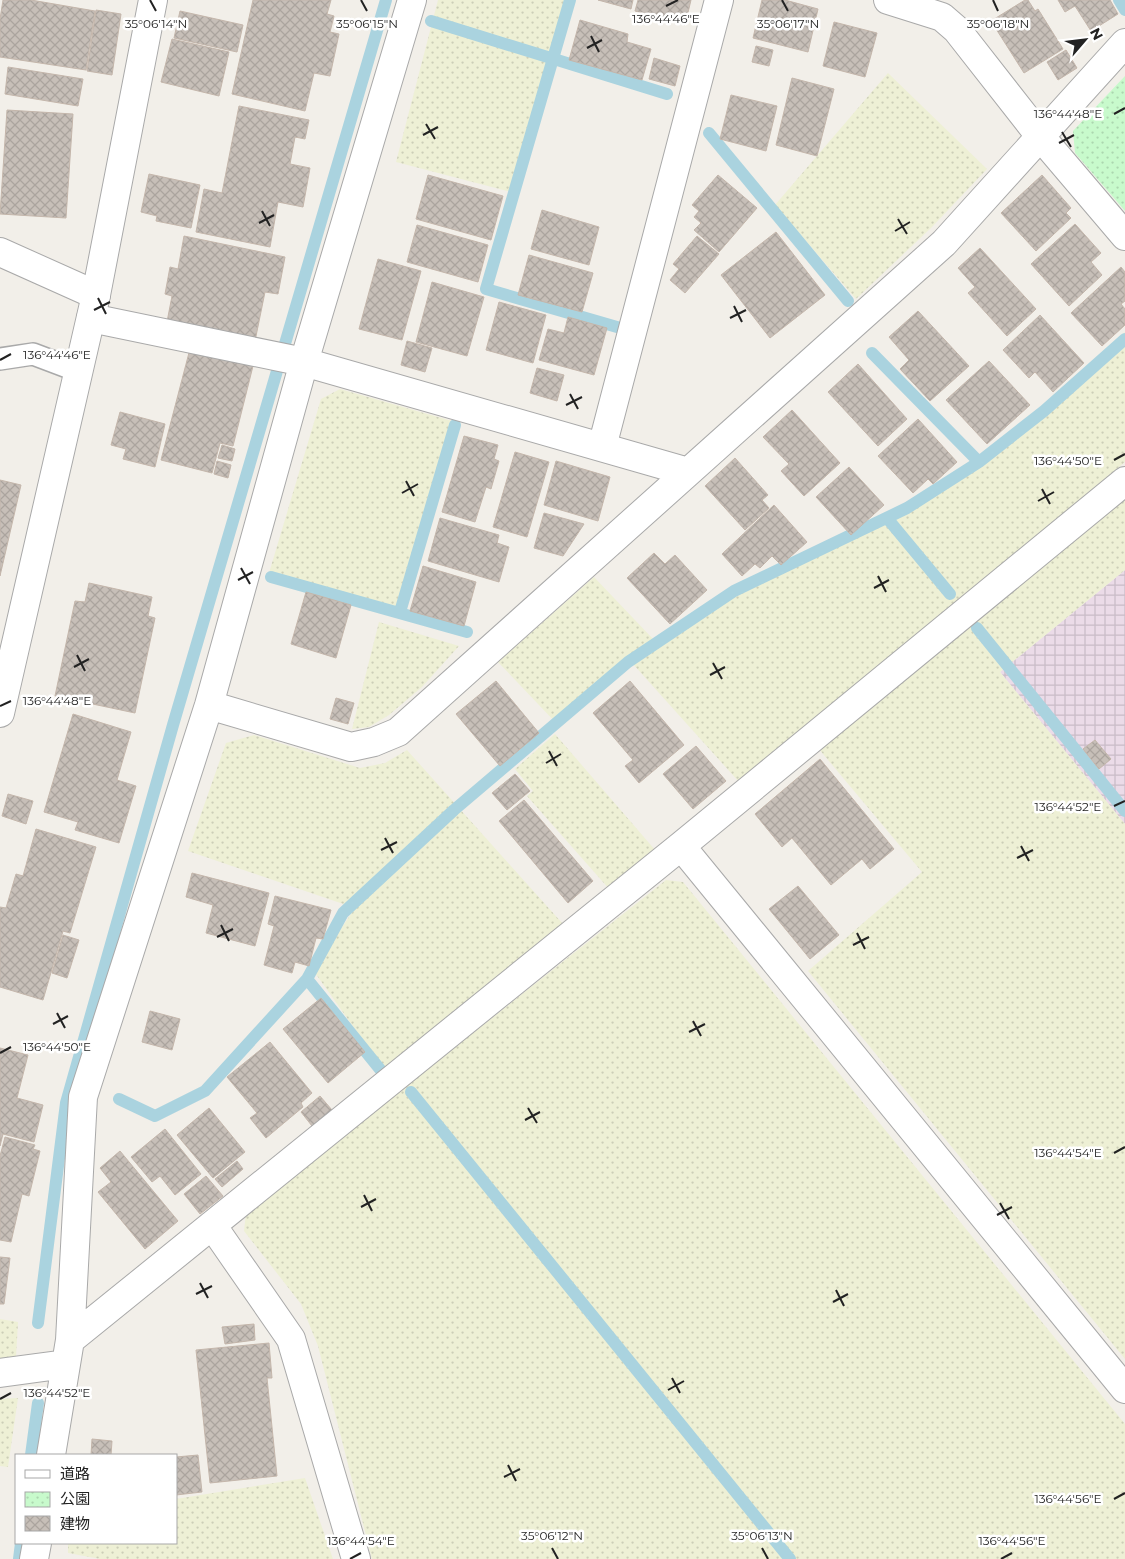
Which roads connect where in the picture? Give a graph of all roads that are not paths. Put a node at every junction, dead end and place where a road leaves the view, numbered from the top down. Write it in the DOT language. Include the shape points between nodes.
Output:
graph roads {
  1 [pos="153,0"];
  2 [pos="412,0"];
  3 [pos="720,0"];
  4 [pos="888,0"];
  5 [pos="1125,43"];
  6 [pos="1040,136"];
  7 [pos="1125,236"];
  8 [pos="0,252"];
  9 [pos="94,306"];
  10 [pos="0,359"];
  11 [pos="288,359"];
  12 [pos="78,371"];
  13 [pos="602,447"];
  14 [pos="688,472"];
  15 [pos="1125,481"];
  16 [pos="209,705"];
  17 [pos="0,713"];
  18 [pos="681,846"];
  19 [pos="212,1225"];
  20 [pos="68,1352"];
  21 [pos="0,1373"];
  22 [pos="1125,1389"];
  23 [pos="51,1454"];
  24 [pos="36,1544"];
  25 [pos="34,1559"];
  26 [pos="356,1559"];
  1 -- 9 [label="street"];
  2 -- 11 [label="street"];
  3 -- 13 [label="street"];
  4 -- 6 [label="street" via="942,17 957,30"];
  5 -- 6 [label="street"];
  6 -- 7 [label="street"];
  6 -- 14 [label="street" via="944,243"];
  8 -- 9 [label="street"];
  9 -- 11 [label="street"];
  9 -- 12 [label="street"];
  10 -- 12 [label="lane" via="33,354"];
  11 -- 13 [label="street"];
  11 -- 16 [label="street"];
  12 -- 17 [label="street"];
  13 -- 14 [label="street"];
  14 -- 16 [label="street" via="398,732 351,747"];
  15 -- 18 [label="street"];
  16 -- 20 [label="street" via="83,1097"];
  18 -- 19 [label="street"];
  18 -- 22 [label="street"];
  19 -- 20 [label="street"];
  19 -- 26 [label="street" via="291,1339"];
  20 -- 21 [label="street"];
  20 -- 23 [label="street"];
  24 -- 25 [label="street"];
}
